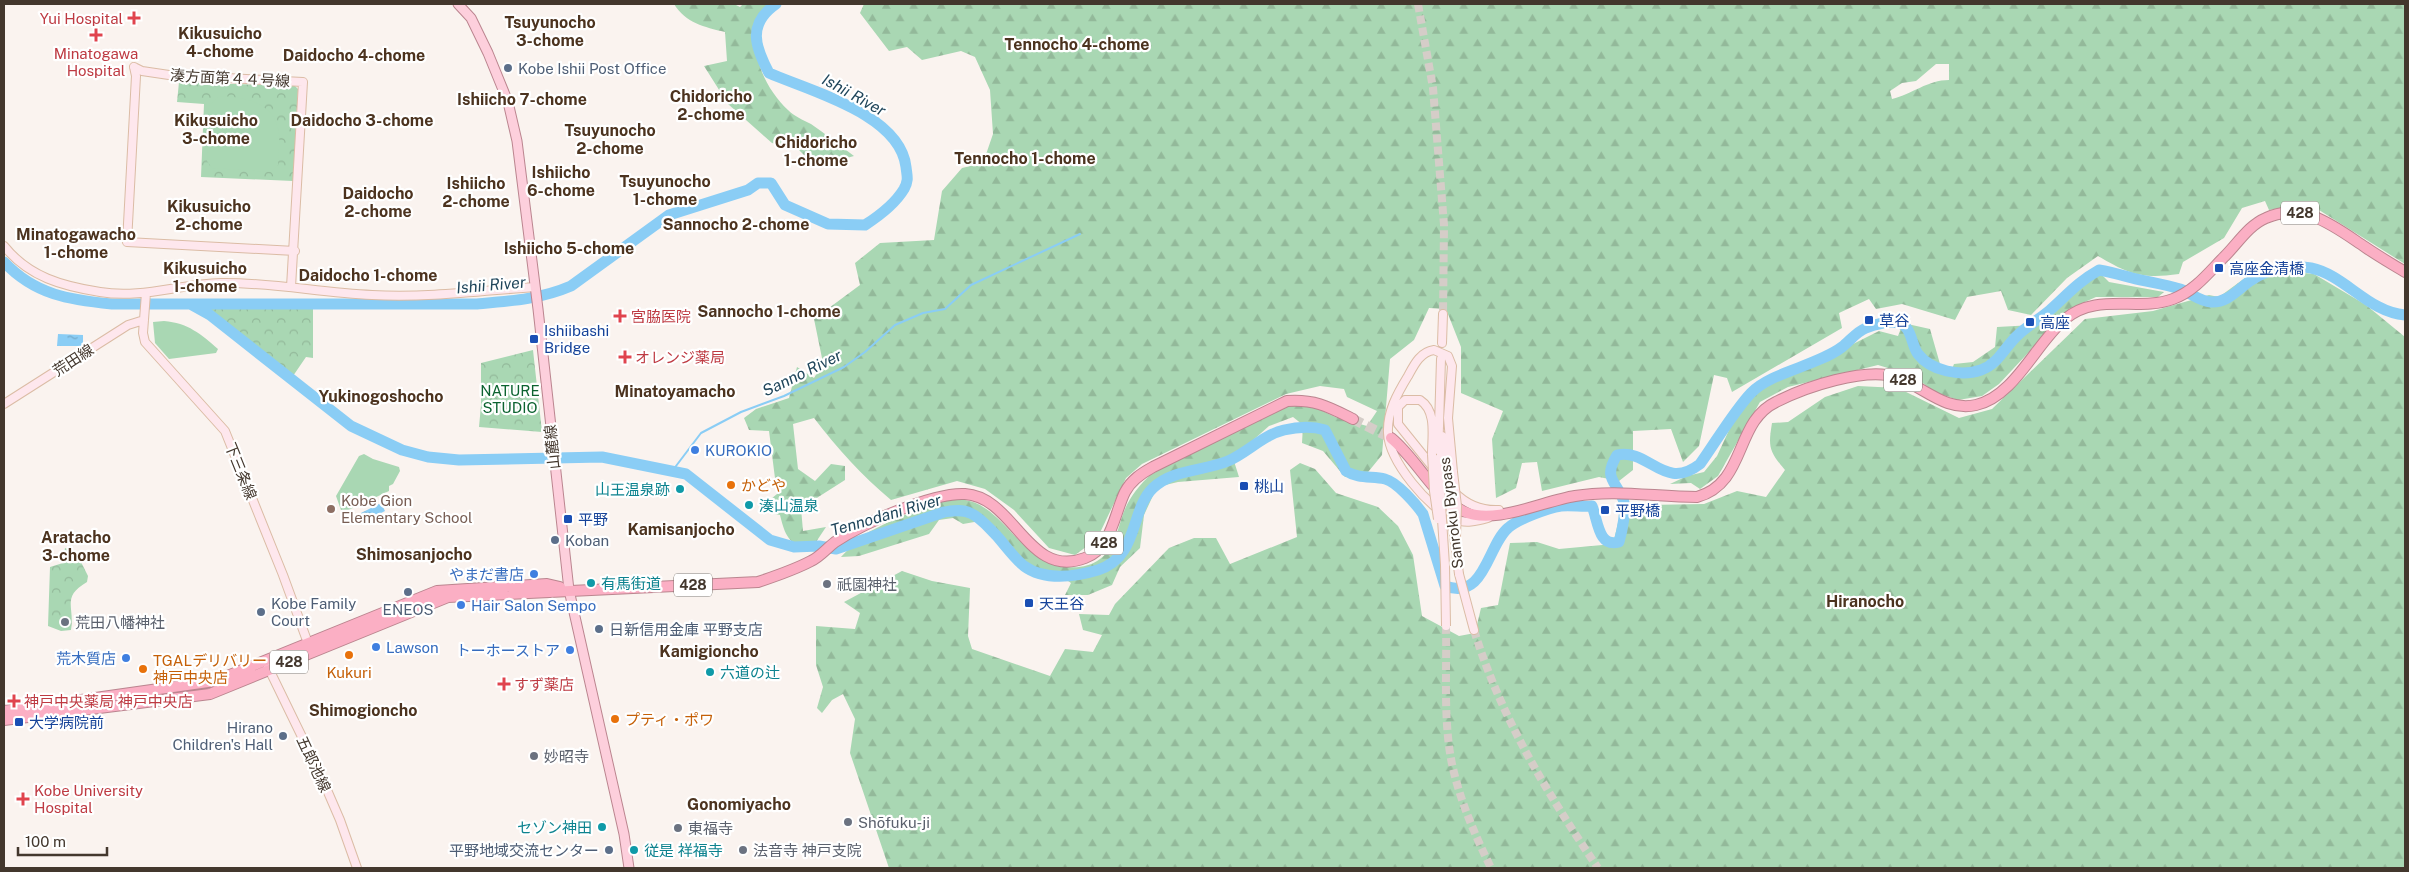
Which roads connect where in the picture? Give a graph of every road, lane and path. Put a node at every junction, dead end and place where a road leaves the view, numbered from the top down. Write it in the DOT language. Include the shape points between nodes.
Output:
graph roads {
  1 [pos="458,4"];
  2 [pos="4,246"];
  3 [pos="295,252"];
  4 [pos="2405,272"];
  5 [pos="291,287"];
  6 [pos="535,291"];
  7 [pos="146,296"];
  8 [pos="1443,314"];
  9 [pos="144,320"];
  10 [pos="1442,344"];
  11 [pos="1441,359"];
  12 [pos="1440,394"];
  13 [pos="4,404"];
  14 [pos="1353,419"];
  15 [pos="1391,438"];
  16 [pos="1432,457"];
  17 [pos="1562,499"];
  18 [pos="1502,514"];
  19 [pos="1456,559"];
  20 [pos="569,590"];
  21 [pos="1446,626"];
  22 [pos="1474,630"];
  23 [pos="310,648"];
  24 [pos="268,665"];
  25 [pos="4,711"];
  26 [pos="4,720"];
  27 [pos="357,868"];
  28 [pos="628,868"];
  1 -- 6 [label="main road, 山麓線" via="479,32 508,102 517,141"];
  2 -- 7 [label="street" via="25,268 59,284 102,293"];
  3 -- 3 [label="street, 湊方面第４４号線" via="127,242 134,67 169,76 302,82"];
  3 -- 5 [label="street, 湊方面第４４号線"];
  4 -- 17 [label="highway, 428" via="2321,219 2291,213 2274,215 2256,224 2199,283 2184,294 2163,302 2107,303 2075,312 2058,325 2004,389 1986,402 1968,406 1947,403 1896,377 1869,373 1835,381 1767,407 1758,415 1722,484 1708,494 1697,498 1613,494"];
  5 -- 6 [label="street" via="372,295"];
  5 -- 7 [label="street" via="220,283"];
  6 -- 20 [label="main road, 山麓線"];
  7 -- 9 [label="street, 下三条線"];
  8 -- 10 [label="street"];
  9 -- 13 [label="street, 荒田線" via="128,325"];
  9 -- 23 [label="street, 下三条線" via="145,342 225,432"];
  11 -- 12 [label="street, Sanroku Bypass"];
  12 -- 16 [label="street, Sanroku Bypass"];
  12 -- 19 [label="street, Sanroku Bypass, bridge"];
  14 -- 20 [label="highway, 428" via="1306,399 1288,401 1153,467 1142,473 1125,491 1102,546 1094,554 1076,561 1059,561 1036,550 1003,513 989,503 969,494 940,495 832,544 813,561 758,582"];
  15 -- 18 [label="highway, 428" via="1445,497 1462,510 1476,515"];
  16 -- 16 [label="street" via="1431,413 1420,400 1405,400 1398,407 1398,424"];
  16 -- 17 [label="street" via="1454,493 1478,508 1500,510"];
  16 -- 21 [label="street, Sanroku Bypass, bridge" via="1436,509 1444,546"];
  17 -- 18 [label="highway, 428"];
  18 -- 19 [label="street, bridge" via="1477,521 1454,519 1439,510 1399,467 1392,453 1388,427 1395,398 1419,357 1434,350 1448,356 1452,366 1448,418 1458,516"];
  19 -- 22 [label="street, Sanroku Bypass, bridge"];
  20 -- 23 [label="highway, 428" via="546,584 436,591"];
  20 -- 28 [label="main road, 山麓線" via="622,825"];
  23 -- 24 [label="highway, 428"];
  24 -- 25 [label="highway, 428" via="215,681"];
  24 -- 26 [label="highway, 428" via="210,694"];
  24 -- 27 [label="street, 五郎池線" via="321,776"];
}
